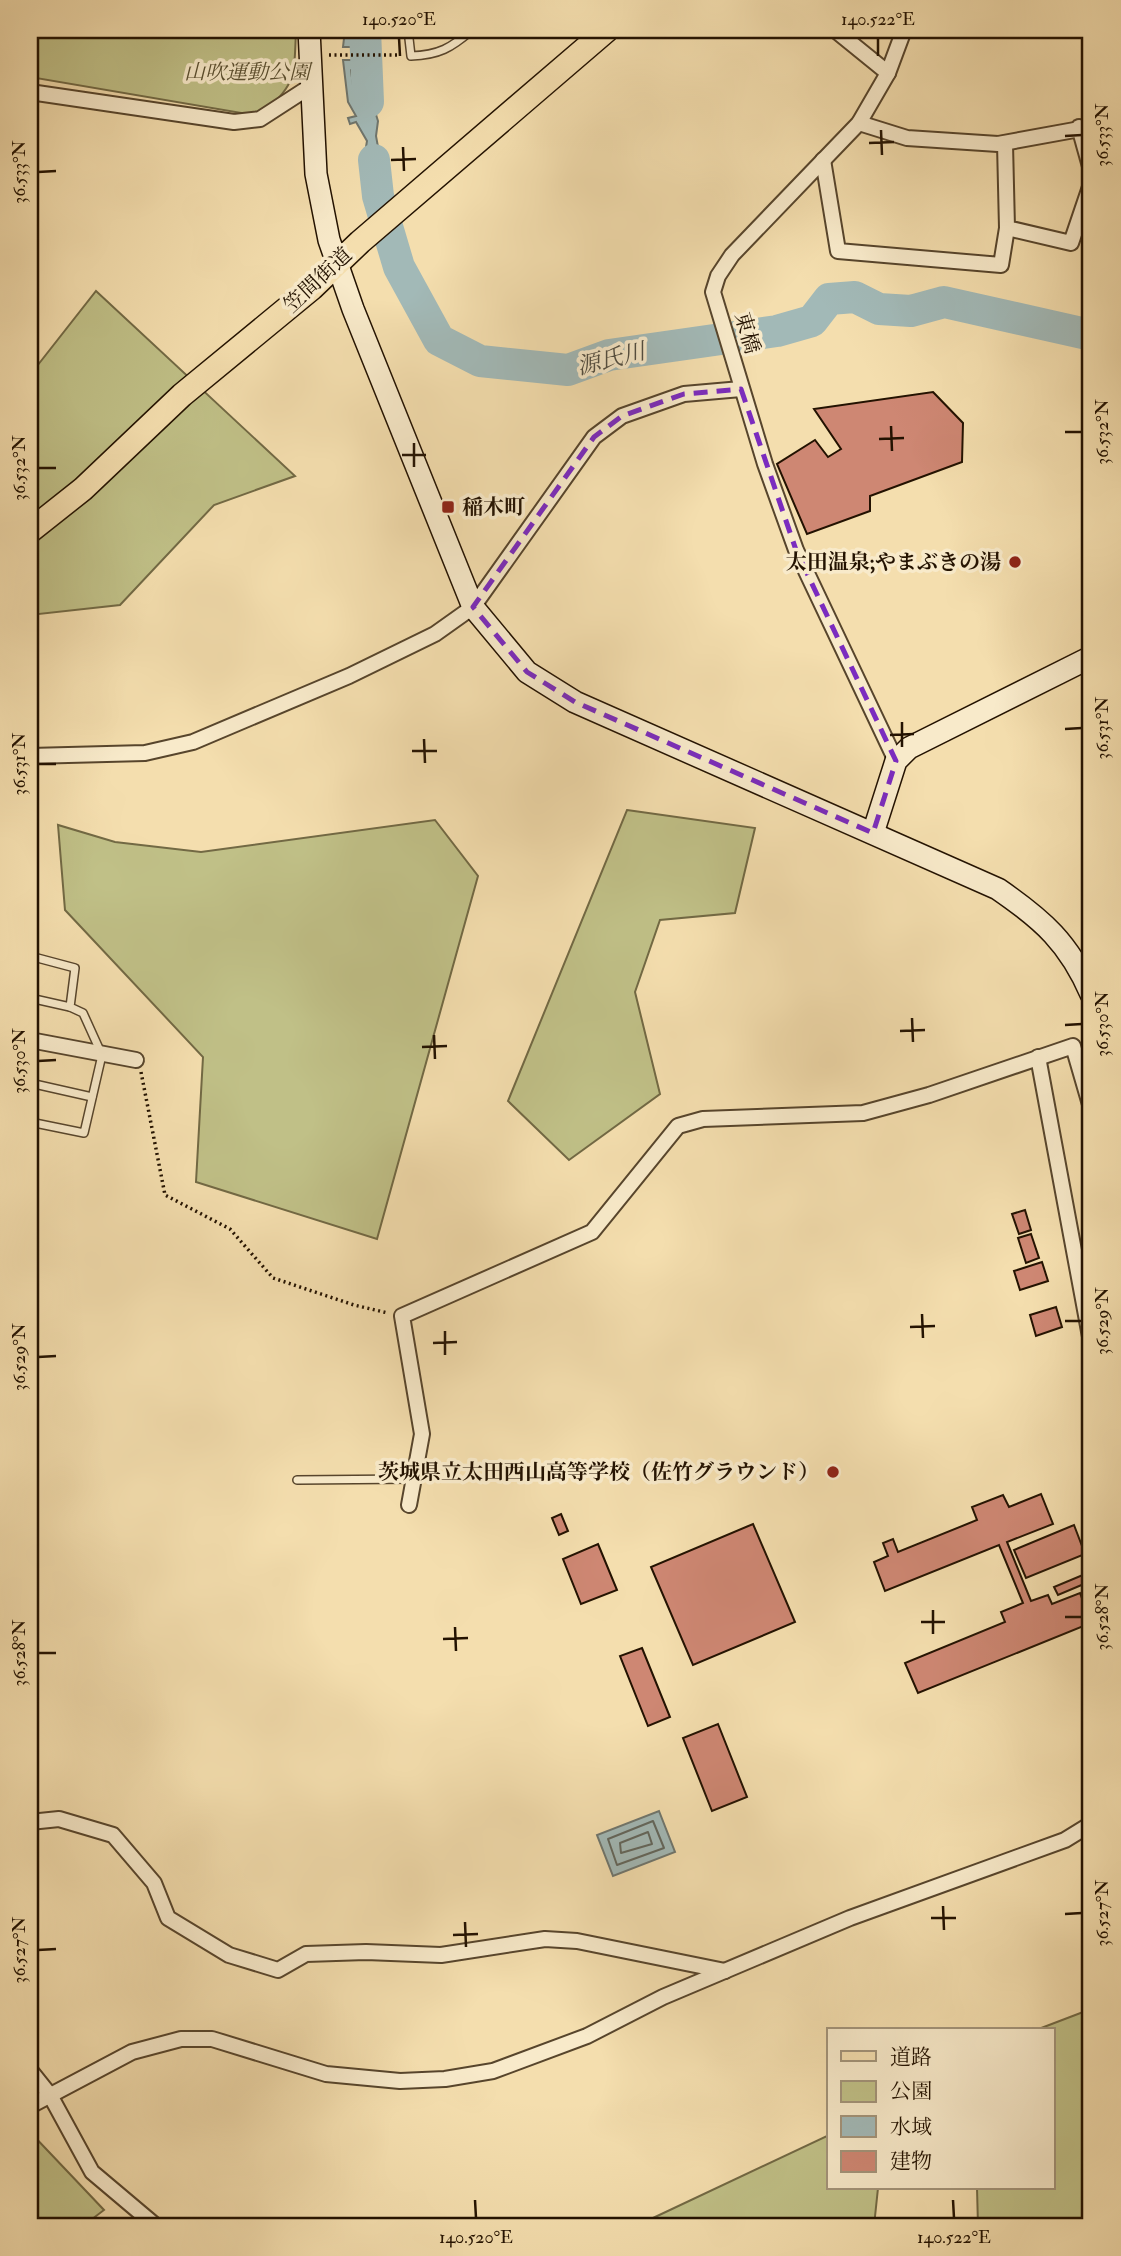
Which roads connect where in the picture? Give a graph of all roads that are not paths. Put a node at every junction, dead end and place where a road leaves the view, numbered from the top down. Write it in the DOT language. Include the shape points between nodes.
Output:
graph roads {
  1 [pos="309,30"];
  2 [pos="408,30"];
  3 [pos="472,30"];
  4 [pos="607,30"];
  5 [pos="835,30"];
  6 [pos="904,30"];
  7 [pos="888,73"];
  8 [pos="311,86"];
  9 [pos="30,92"];
  10 [pos="859,122"];
  11 [pos="1085,127"];
  12 [pos="1006,144"];
  13 [pos="823,160"];
  14 [pos="1091,170"];
  15 [pos="1091,184"];
  16 [pos="1007,228"];
  17 [pos="337,263"];
  18 [pos="741,388"];
  19 [pos="30,531"];
  20 [pos="473,607"];
  21 [pos="1091,657"];
  22 [pos="30,756"];
  23 [pos="897,761"];
  24 [pos="873,833"];
  25 [pos="30,956"];
  26 [pos="1091,994"];
  27 [pos="30,998"];
  28 [pos="70,1007"];
  29 [pos="30,1040"];
  30 [pos="102,1055"];
  31 [pos="1038,1057"];
  32 [pos="136,1060"];
  33 [pos="30,1083"];
  34 [pos="92,1097"];
  35 [pos="1091,1108"];
  36 [pos="30,1122"];
  37 [pos="1091,1342"];
  38 [pos="414,1479"];
  39 [pos="297,1480"];
  40 [pos="409,1505"];
  41 [pos="30,1822"];
  42 [pos="1091,1825"];
  43 [pos="725,1971"];
  44 [pos="30,2070"];
  45 [pos="50,2095"];
  46 [pos="30,2106"];
  47 [pos="156,2226"];
  1 -- 8 [label="street"];
  2 -- 3 [label="lane" via="411,56 432,56 448,51"];
  4 -- 17 [label="main road, 笠間街道"];
  5 -- 7 [label="street"];
  6 -- 7 [label="street"];
  7 -- 10 [label="street"];
  8 -- 9 [label="street" via="260,118 234,122"];
  8 -- 17 [label="street" via="321,211"];
  10 -- 12 [label="street" via="908,138"];
  10 -- 13 [label="street"];
  11 -- 12 [label="street"];
  11 -- 14 [label="street"];
  12 -- 16 [label="street"];
  13 -- 16 [label="street" via="838,251 1001,265"];
  13 -- 18 [label="street, 東橋" via="732,255 718,276 713,292"];
  15 -- 16 [label="street" via="1071,243"];
  17 -- 19 [label="main road, 笠間街道"];
  17 -- 20 [label="street"];
  18 -- 20 [label="street" via="684,394 622,416 594,437"];
  18 -- 23 [label="street, 東橋" via="796,550"];
  20 -- 22 [label="street" via="435,634 349,676 193,742 145,753"];
  20 -- 24 [label="street" via="527,672 575,702"];
  21 -- 23 [label="street" via="909,748"];
  23 -- 24 [label="street"];
  24 -- 26 [label="street" via="998,889 1038,917 1064,943"];
  25 -- 28 [label="lane" via="75,968"];
  27 -- 28 [label="lane"];
  28 -- 30 [label="lane" via="83,1013"];
  29 -- 30 [label="street"];
  30 -- 32 [label="street"];
  30 -- 34 [label="lane"];
  31 -- 35 [label="street" via="1073,1046"];
  31 -- 37 [label="street"];
  31 -- 38 [label="street" via="863,1113 703,1119 678,1126 592,1232 402,1316 422,1434"];
  33 -- 34 [label="lane"];
  34 -- 36 [label="lane" via="84,1133"];
  38 -- 39 [label="lane"];
  38 -- 40 [label="street"];
  41 -- 43 [label="street" via="60,1819 113,1835 154,1883 168,1917 229,1955 278,1970 306,1954 441,1955 545,1939 577,1941"];
  42 -- 43 [label="street" via="1065,1840 850,1918"];
  43 -- 45 [label="street" via="587,2036 493,2071 400,2081 326,2074 212,2039 181,2039 132,2052"];
  44 -- 45 [label="street"];
  45 -- 46 [label="street"];
  45 -- 47 [label="street" via="92,2172"];
}
